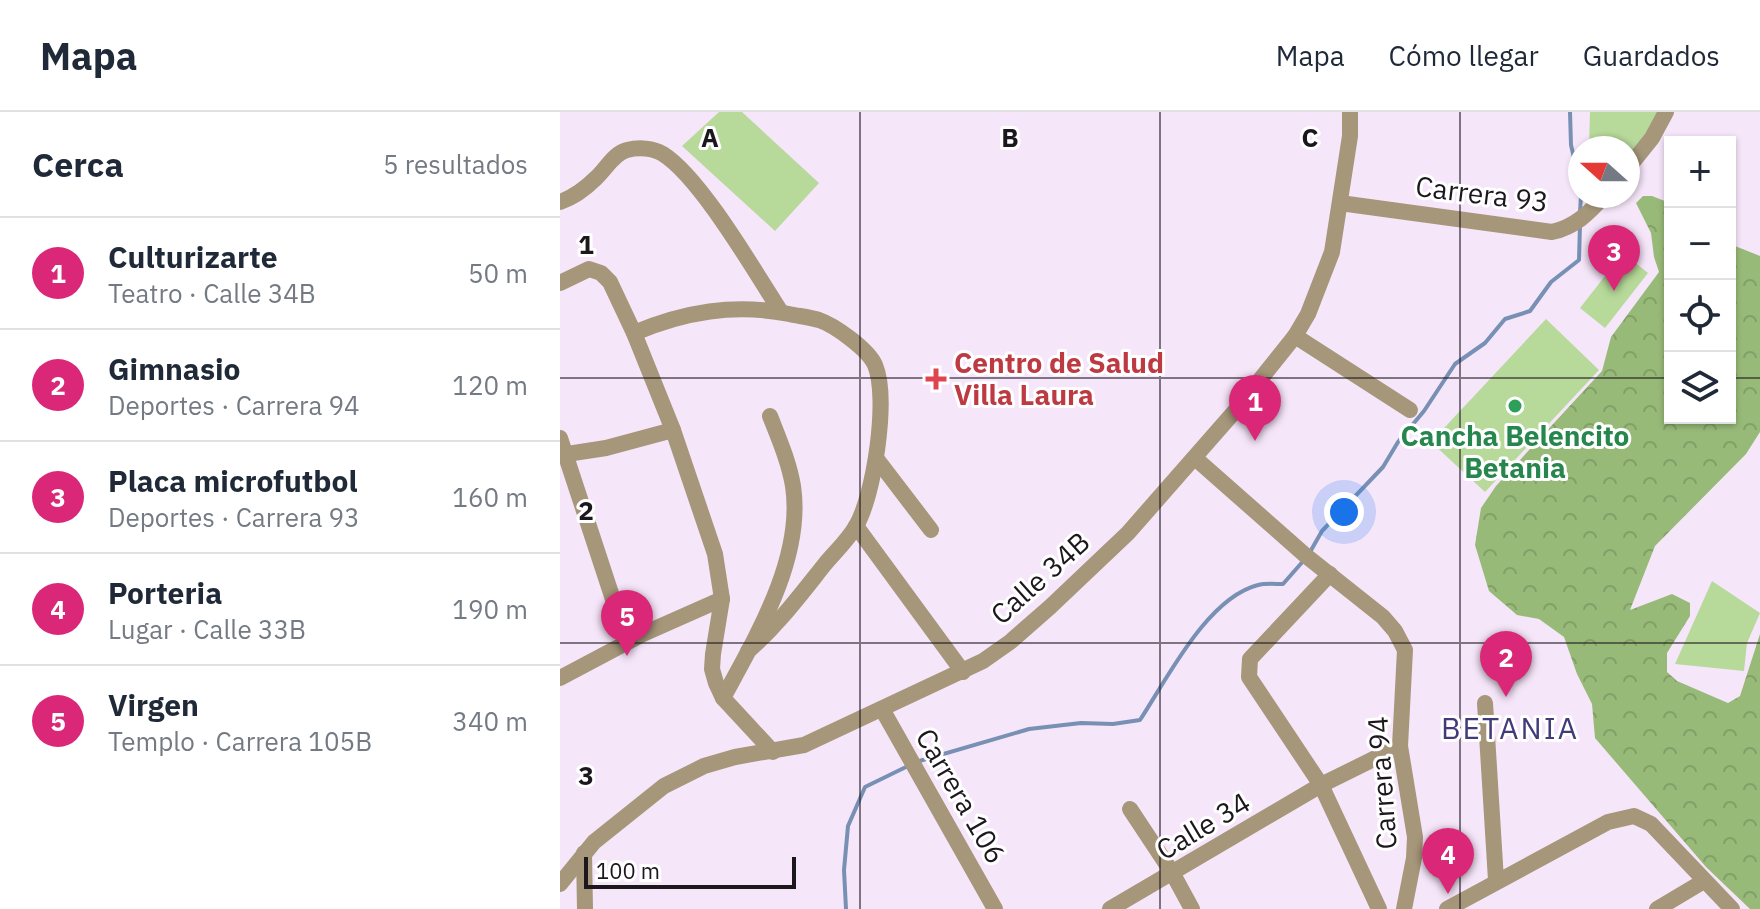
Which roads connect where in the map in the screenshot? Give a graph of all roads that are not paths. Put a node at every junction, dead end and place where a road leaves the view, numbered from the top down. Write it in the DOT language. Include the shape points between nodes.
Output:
graph roads {
  1 [pos="1350,112"];
  2 [pos="1666,112"];
  3 [pos="1640,153"];
  4 [pos="560,202"];
  5 [pos="1340,203"];
  6 [pos="1593,208"];
  7 [pos="560,283"];
  8 [pos="781,312"];
  9 [pos="634,333"];
  10 [pos="1295,336"];
  11 [pos="1410,410"];
  12 [pos="770,416"];
  13 [pos="673,430"];
  14 [pos="562,448"];
  15 [pos="876,458"];
  16 [pos="1195,458"];
  17 [pos="856,526"];
  18 [pos="931,530"];
  19 [pos="1325,570"];
  20 [pos="722,599"];
  21 [pos="627,642"];
  22 [pos="748,651"];
  23 [pos="963,672"];
  24 [pos="560,678"];
  25 [pos="723,698"];
  26 [pos="1485,703"];
  27 [pos="882,709"];
  28 [pos="1400,746"];
  29 [pos="773,752"];
  30 [pos="1321,785"];
  31 [pos="1130,809"];
  32 [pos="584,853"];
  33 [pos="1173,874"];
  34 [pos="1496,880"];
  35 [pos="1704,881"];
  36 [pos="560,884"];
  37 [pos="585,909"];
  38 [pos="995,909"];
  39 [pos="1110,909"];
  40 [pos="1192,909"];
  41 [pos="1379,909"];
  42 [pos="1404,909"];
  43 [pos="1447,909"];
  44 [pos="1657,909"];
  45 [pos="1732,909"];
  1 -- 5 [label="street, Calle 34B"];
  2 -- 3 [label="street"];
  4 -- 8 [label="street" via="577,194 623,150 660,152 709,203"];
  5 -- 6 [label="street, Carrera 93" via="1552,232 1570,227"];
  5 -- 10 [label="street, Calle 34B" via="1321,286"];
  7 -- 9 [label="street" via="589,269 601,273"];
  8 -- 9 [label="street" via="691,313"];
  8 -- 15 [label="street" via="820,320 851,338 875,363 880,394"];
  9 -- 13 [label="street"];
  10 -- 11 [label="street"];
  10 -- 16 [label="street, Calle 34B"];
  12 -- 22 [label="street" via="793,484 795,514 789,551"];
  13 -- 14 [label="street" via="606,448"];
  13 -- 20 [label="street" via="715,554"];
  14 -- 21 [label="street"];
  15 -- 17 [label="street"];
  15 -- 18 [label="street"];
  16 -- 19 [label="street, Carrera 94"];
  16 -- 23 [label="street, Calle 34B" via="1128,533 1050,607 1010,642"];
  17 -- 22 [label="street" via="770,632"];
  17 -- 23 [label="street"];
  19 -- 28 [label="street, Carrera 94" via="1383,617 1405,650"];
  19 -- 30 [label="street" via="1250,659 1249,677"];
  20 -- 21 [label="street"];
  20 -- 25 [label="street" via="712,669"];
  21 -- 24 [label="street"];
  22 -- 25 [label="street"];
  23 -- 27 [label="street, Calle 34B"];
  25 -- 29 [label="street"];
  26 -- 34 [label="street"];
  27 -- 29 [label="street, Calle 34B" via="804,745"];
  27 -- 38 [label="street, Carrera 106"];
  28 -- 30 [label="street, Calle 34"];
  28 -- 42 [label="street, Carrera 94" via="1415,837"];
  29 -- 32 [label="street, Calle 34B" via="704,766 664,786"];
  30 -- 33 [label="street, Calle 34"];
  30 -- 41 [label="street"];
  31 -- 33 [label="street"];
  32 -- 36 [label="street, Calle 34B"];
  32 -- 37 [label="street"];
  33 -- 39 [label="street, Calle 34"];
  33 -- 40 [label="street"];
  34 -- 35 [label="street" via="1608,822 1634,816 1651,824"];
  34 -- 43 [label="street"];
  35 -- 44 [label="street"];
  35 -- 45 [label="street"];
}
